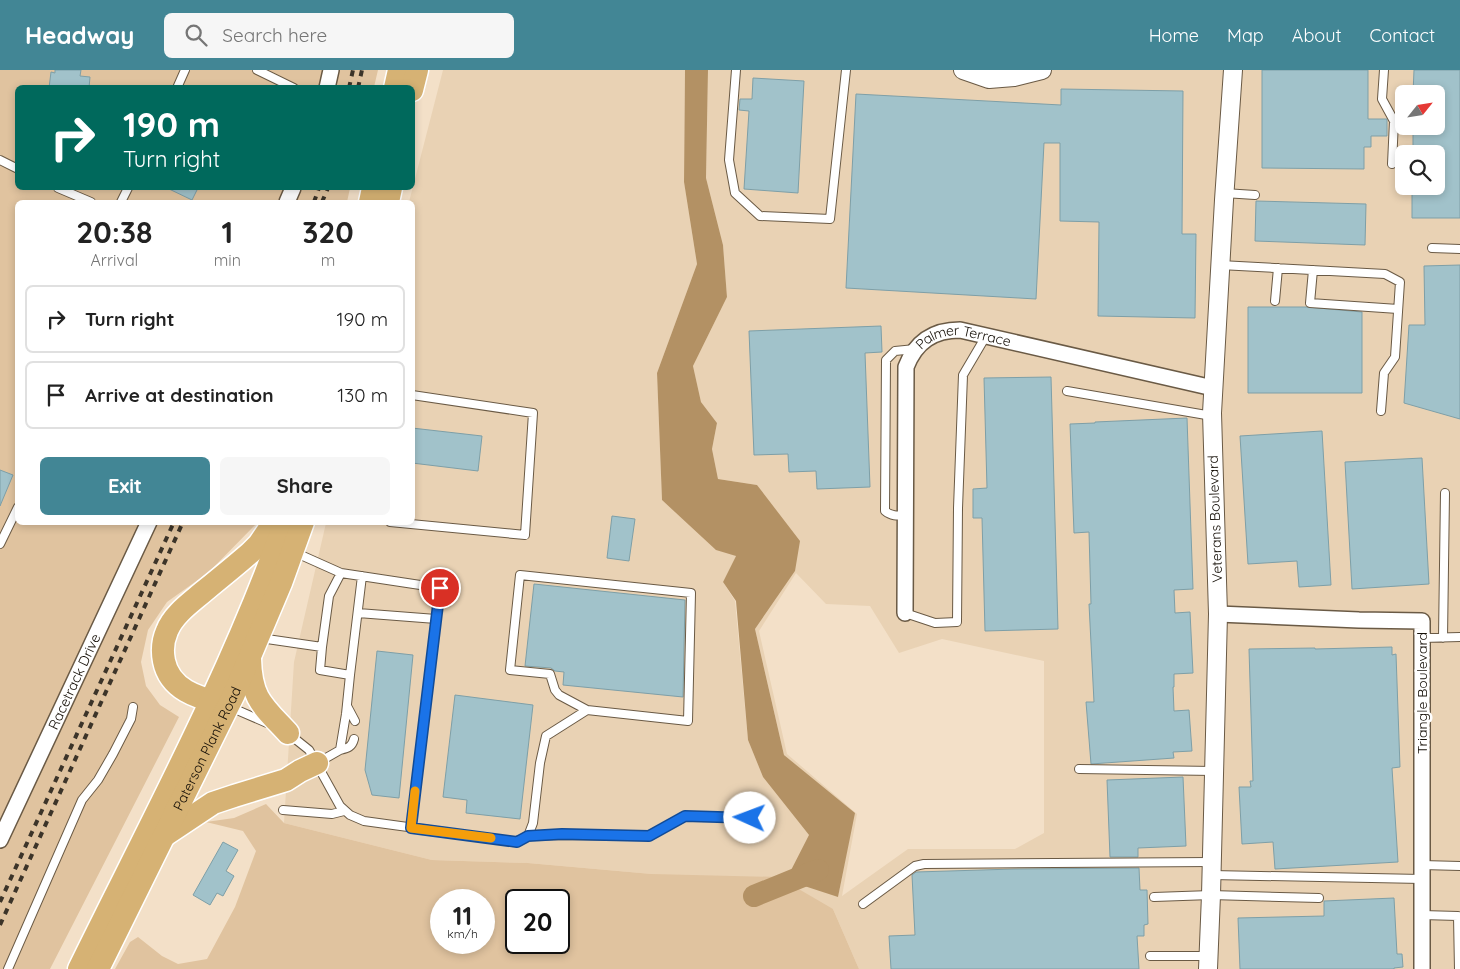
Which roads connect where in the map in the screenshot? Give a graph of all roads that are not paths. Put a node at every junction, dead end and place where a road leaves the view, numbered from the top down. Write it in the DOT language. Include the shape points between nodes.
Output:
graph roads {
  1 [pos="185,70"];
  2 [pos="257,70"];
  3 [pos="331,70"];
  4 [pos="399,70"];
  5 [pos="417,70"];
  6 [pos="736,70"];
  7 [pos="846,70"];
  8 [pos="963,70"];
  9 [pos="1041,70"];
  10 [pos="1234,70"];
  11 [pos="1384,70"];
  12 [pos="271,73"];
  13 [pos="1014,73"];
  14 [pos="178,85"];
  15 [pos="289,85"];
  16 [pos="328,85"];
  17 [pos="396,85"];
  18 [pos="413,85"];
  19 [pos="0,160"];
  20 [pos="1392,164"];
  21 [pos="15,168"];
  22 [pos="63,190"];
  23 [pos="1224,193"];
  24 [pos="1255,195"];
  25 [pos="86,200"];
  26 [pos="1432,248"];
  27 [pos="1460,249"];
  28 [pos="1220,265"];
  29 [pos="1278,268"];
  30 [pos="1313,270"];
  31 [pos="1275,301"];
  32 [pos="1398,309"];
  33 [pos="986,336"];
  34 [pos="915,349"];
  35 [pos="1213,388"];
  36 [pos="1067,391"];
  37 [pos="415,395"];
  38 [pos="1381,411"];
  39 [pos="1212,416"];
  40 [pos="1445,493"];
  41 [pos="15,513"];
  42 [pos="905,515"];
  43 [pos="415,524"];
  44 [pos="148,525"];
  45 [pos="272,525"];
  46 [pos="284,525"];
  47 [pos="302,525"];
  48 [pos="0,544"];
  49 [pos="293,552"];
  50 [pos="341,573"];
  51 [pos="362,576"];
  52 [pos="905,612"];
  53 [pos="358,613"];
  54 [pos="1218,614"];
  55 [pos="436,619"];
  56 [pos="1460,637"];
  57 [pos="1422,638"];
  58 [pos="1443,638"];
  59 [pos="254,647"];
  60 [pos="322,647"];
  61 [pos="350,675"];
  62 [pos="220,704"];
  63 [pos="347,706"];
  64 [pos="132,707"];
  65 [pos="587,710"];
  66 [pos="355,721"];
  67 [pos="288,733"];
  68 [pos="354,738"];
  69 [pos="340,750"];
  70 [pos="317,763"];
  71 [pos="1080,769"];
  72 [pos="1214,771"];
  73 [pos="283,810"];
  74 [pos="344,811"];
  75 [pos="750,818"];
  76 [pos="411,828"];
  77 [pos="164,836"];
  78 [pos="528,836"];
  79 [pos="0,840"];
  80 [pos="1460,866"];
  81 [pos="1212,869"];
  82 [pos="1422,872"];
  83 [pos="1212,896"];
  84 [pos="1154,897"];
  85 [pos="1319,898"];
  86 [pos="863,904"];
  87 [pos="1422,916"];
  88 [pos="1150,956"];
  89 [pos="1208,962"];
  90 [pos="8,969"];
  91 [pos="79,969"];
  92 [pos="98,969"];
  93 [pos="1422,969"];
  94 [pos="1459,969"];
  1 -- 14 [label="lane"];
  2 -- 12 [label="lane"];
  3 -- 16 [label="street"];
  4 -- 17 [label="main road"];
  5 -- 18 [label="main road"];
  6 -- 7 [label="lane" via="728,160 736,193 760,216 830,219"];
  8 -- 13 [label="street" via="989,78"];
  9 -- 13 [label="street"];
  10 -- 23 [label="street, Veterans Boulevard"];
  11 -- 20 [label="lane" via="1382,99 1394,121"];
  12 -- 15 [label="lane"];
  19 -- 21 [label="lane"];
  22 -- 25 [label="lane"];
  23 -- 24 [label="lane"];
  23 -- 28 [label="street, Veterans Boulevard"];
  26 -- 27 [label="lane"];
  28 -- 29 [label="lane"];
  28 -- 35 [label="street, Veterans Boulevard"];
  29 -- 30 [label="lane"];
  29 -- 31 [label="lane"];
  30 -- 32 [label="lane" via="1385,274 1400,282"];
  30 -- 32 [label="lane" via="1310,303"];
  32 -- 38 [label="lane" via="1396,357 1384,373"];
  33 -- 34 [label="street, Palmer Terrace" via="947,330 924,340"];
  33 -- 35 [label="street, Palmer Terrace"];
  33 -- 52 [label="lane" via="962,375 958,622 935,623"];
  34 -- 42 [label="street, Palmer Terrace" via="906,367"];
  34 -- 42 [label="lane" via="895,351 886,360 885,511 895,516"];
  35 -- 39 [label="street, Veterans Boulevard"];
  36 -- 39 [label="lane"];
  37 -- 43 [label="lane" via="533,413 525,535"];
  39 -- 54 [label="street, Veterans Boulevard"];
  40 -- 58 [label="lane"];
  41 -- 48 [label="lane"];
  42 -- 52 [label="street, Palmer Terrace"];
  44 -- 79 [label="street, Racetrack Drive"];
  45 -- 62 [label="main road" via="259,544 185,608 167,630 163,647 169,676 198,698"];
  46 -- 62 [label="main road, Paterson Plank Road"];
  47 -- 49 [label="main road, Paterson Plank Road"];
  49 -- 50 [label="lane"];
  49 -- 59 [label="main road, Paterson Plank Road"];
  50 -- 51 [label="lane"];
  50 -- 60 [label="lane" via="329,596"];
  51 -- 53 [label="lane"];
  51 -- 55 [label="lane" via="440,588"];
  53 -- 55 [label="lane"];
  53 -- 61 [label="lane"];
  54 -- 57 [label="street, Triangle Boulevard" via="1422,621"];
  54 -- 72 [label="street, Veterans Boulevard"];
  55 -- 76 [label="lane"];
  56 -- 58 [label="lane"];
  57 -- 58 [label="lane"];
  57 -- 82 [label="street, Triangle Boulevard"];
  59 -- 60 [label="lane"];
  59 -- 62 [label="main road, Paterson Plank Road"];
  59 -- 67 [label="main road" via="250,677 256,695"];
  60 -- 61 [label="lane" via="320,670"];
  61 -- 63 [label="lane"];
  62 -- 67 [label="lane"];
  62 -- 77 [label="main road, Paterson Plank Road"];
  62 -- 91 [label="main road"];
  63 -- 66 [label="lane"];
  63 -- 69 [label="lane"];
  64 -- 90 [label="lane" via="131,719 113,754 82,800"];
  65 -- 65 [label="lane" via="559,695 550,674 510,670 520,575 691,593 688,721"];
  65 -- 78 [label="lane" via="546,736 533,823"];
  67 -- 70 [label="lane" via="309,750"];
  68 -- 69 [label="lane" via="349,748"];
  69 -- 70 [label="lane"];
  70 -- 74 [label="lane"];
  70 -- 77 [label="main road" via="286,780 213,804"];
  71 -- 72 [label="lane"];
  72 -- 81 [label="street, Veterans Boulevard"];
  73 -- 74 [label="lane" via="332,814"];
  74 -- 76 [label="lane" via="356,819"];
  75 -- 78 [label="lane" via="685,816 649,836"];
  76 -- 78 [label="lane" via="517,842"];
  77 -- 92 [label="main road, Paterson Plank Road"];
  80 -- 82 [label="lane"];
  81 -- 82 [label="lane"];
  81 -- 83 [label="street, Veterans Boulevard"];
  81 -- 86 [label="lane" via="924,864 915,866"];
  82 -- 87 [label="street, Triangle Boulevard"];
  83 -- 84 [label="lane"];
  83 -- 85 [label="lane"];
  83 -- 89 [label="street, Veterans Boulevard"];
  87 -- 93 [label="street, Triangle Boulevard"];
  87 -- 94 [label="lane" via="1458,916"];
  88 -- 89 [label="lane"];
}
